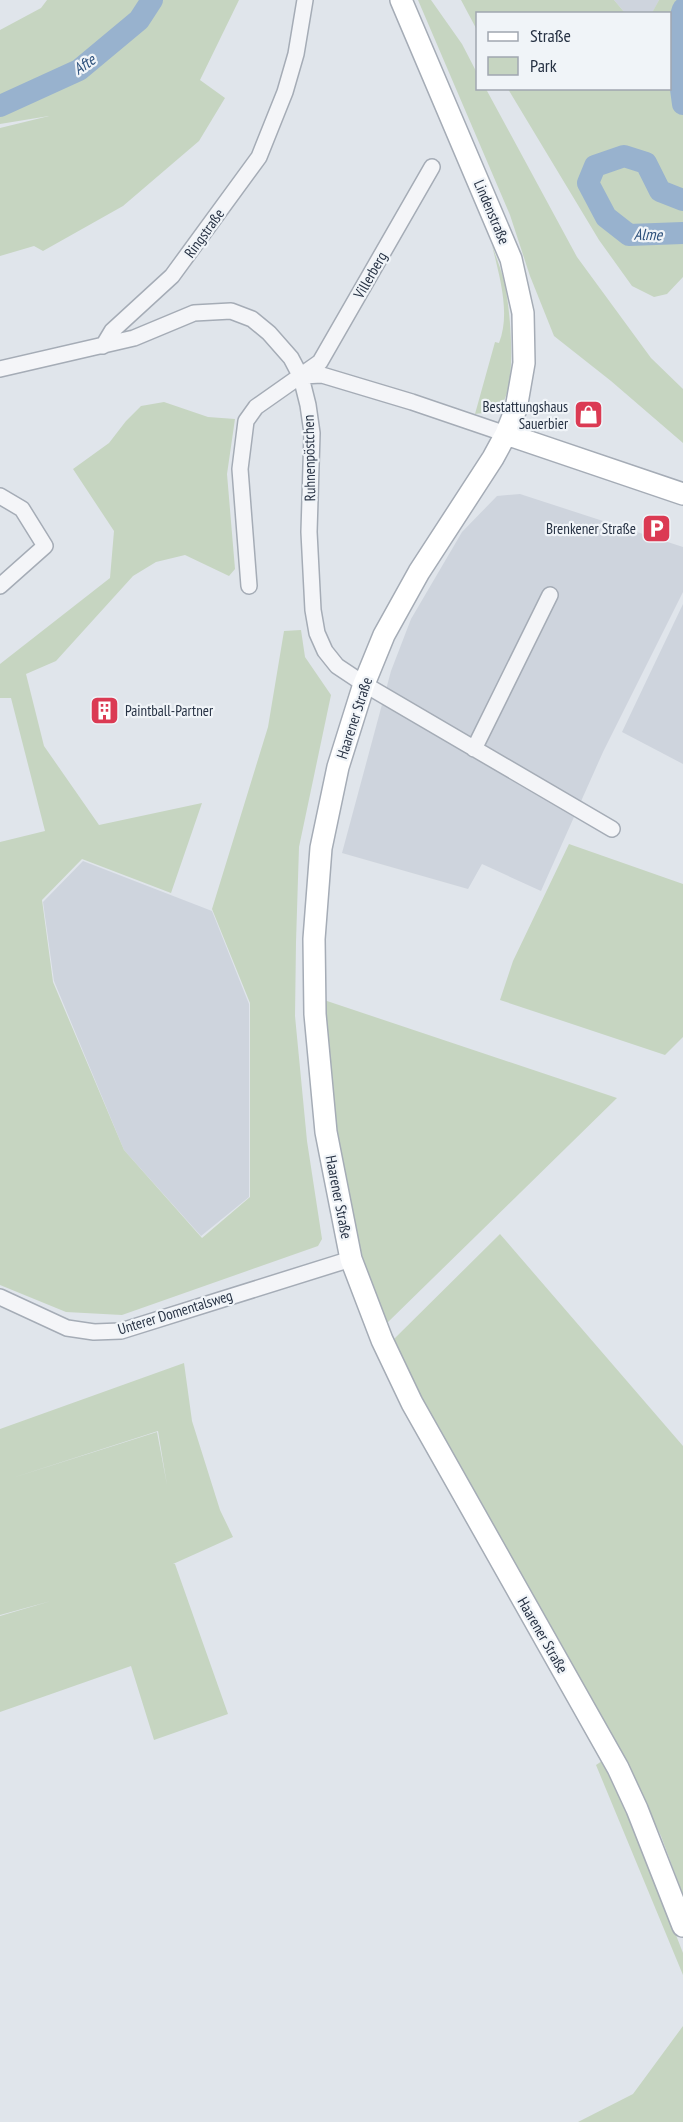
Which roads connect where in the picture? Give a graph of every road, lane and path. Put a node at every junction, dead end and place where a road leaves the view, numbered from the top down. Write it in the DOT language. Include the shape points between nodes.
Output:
graph roads {
  1 [pos="305,0"];
  2 [pos="401,0"];
  3 [pos="432,167"];
  4 [pos="104,346"];
  5 [pos="0,369"];
  6 [pos="301,376"];
  7 [pos="506,434"];
  8 [pos="683,494"];
  9 [pos="0,496"];
  10 [pos="0,586"];
  11 [pos="249,586"];
  12 [pos="550,595"];
  13 [pos="364,684"];
  14 [pos="474,749"];
  15 [pos="612,829"];
  16 [pos="351,1258"];
  17 [pos="0,1297"];
  18 [pos="683,1926"];
  1 -- 4 [label="street, Ringstraße" via="285,92 259,157 172,276 112,331"];
  2 -- 7 [label="main road, Lindenstraße" via="497,223 519,289 524,363 516,409"];
  3 -- 6 [label="street, Villerberg" via="320,362"];
  4 -- 5 [label="street"];
  4 -- 6 [label="street" via="194,313 231,311 252,319 269,333"];
  6 -- 7 [label="street" via="322,375"];
  6 -- 11 [label="street" via="256,407 246,421 240,469"];
  6 -- 13 [label="street, Ruhnenpöstchen" via="312,433 309,532 317,633 337,666"];
  7 -- 8 [label="main road"];
  7 -- 13 [label="main road, Haarener Straße" via="419,572 384,635"];
  9 -- 10 [label="street" via="22,509 45,546"];
  12 -- 14 [label="street"];
  13 -- 14 [label="street, Ruhnenpöstchen"];
  13 -- 16 [label="main road, Haarener Straße" via="327,815 317,879 314,939 315,1014 326,1132"];
  14 -- 15 [label="street, Ruhnenpöstchen"];
  16 -- 17 [label="street, Unterer Domentalsweg" via="121,1331 67,1328"];
  16 -- 18 [label="main road, Haarener Straße" via="381,1340 412,1404 618,1768"];
}
